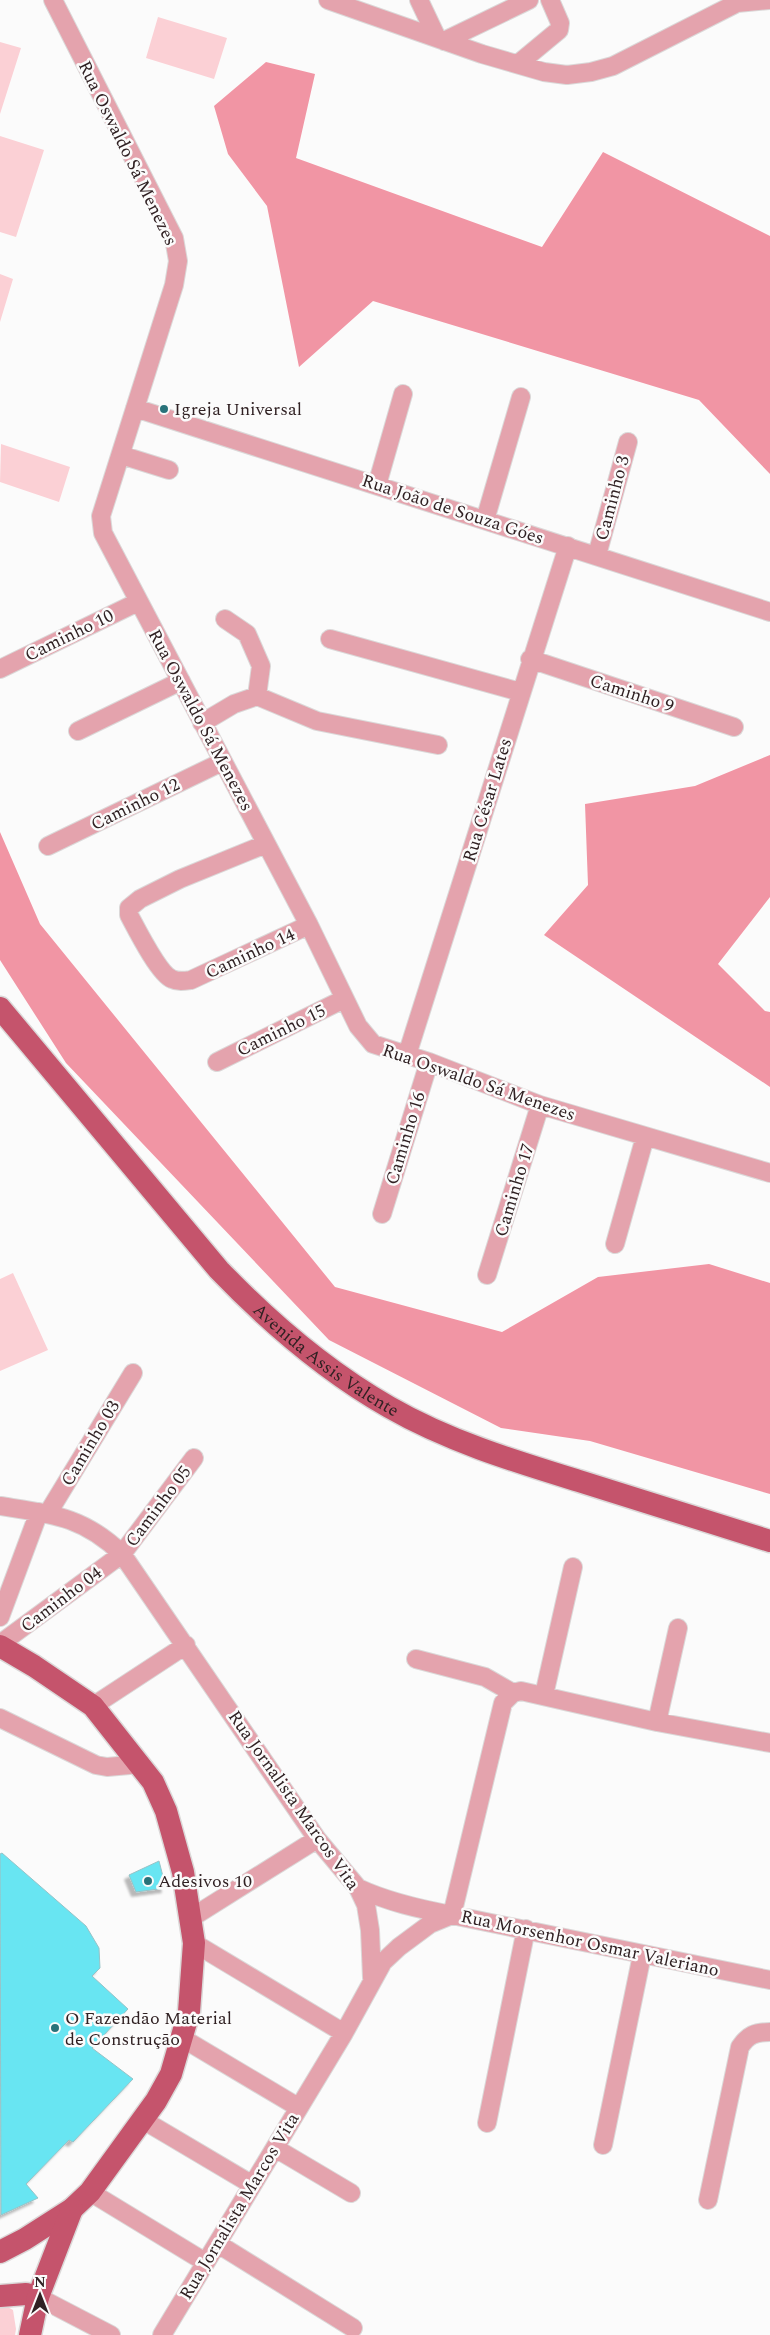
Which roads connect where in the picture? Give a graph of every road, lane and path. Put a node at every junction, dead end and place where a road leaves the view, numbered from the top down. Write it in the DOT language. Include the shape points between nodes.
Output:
graph roads {
  1 [pos="53,0"];
  2 [pos="328,0"];
  3 [pos="419,0"];
  4 [pos="529,0"];
  5 [pos="550,0"];
  6 [pos="770,0"];
  7 [pos="440,40"];
  8 [pos="518,64"];
  9 [pos="403,394"];
  10 [pos="521,397"];
  11 [pos="135,408"];
  12 [pos="628,442"];
  13 [pos="121,455"];
  14 [pos="169,470"];
  15 [pos="377,485"];
  16 [pos="486,520"];
  17 [pos="568,546"];
  18 [pos="596,555"];
  19 [pos="138,602"];
  20 [pos="770,612"];
  21 [pos="225,619"];
  22 [pos="330,639"];
  23 [pos="530,659"];
  24 [pos="0,669"];
  25 [pos="180,681"];
  26 [pos="520,692"];
  27 [pos="257,696"];
  28 [pos="202,722"];
  29 [pos="734,727"];
  30 [pos="78,731"];
  31 [pos="438,745"];
  32 [pos="222,762"];
  33 [pos="266,844"];
  34 [pos="48,846"];
  35 [pos="309,925"];
  36 [pos="344,999"];
  37 [pos="0,1008"];
  38 [pos="407,1055"];
  39 [pos="217,1062"];
  40 [pos="428,1062"];
  41 [pos="540,1105"];
  42 [pos="645,1138"];
  43 [pos="770,1174"];
  44 [pos="382,1214"];
  45 [pos="615,1244"];
  46 [pos="487,1275"];
  47 [pos="133,1373"];
  48 [pos="194,1458"];
  49 [pos="0,1506"];
  50 [pos="43,1513"];
  51 [pos="770,1541"];
  52 [pos="122,1554"];
  53 [pos="573,1567"];
  54 [pos="0,1617"];
  55 [pos="678,1628"];
  56 [pos="0,1645"];
  57 [pos="186,1645"];
  58 [pos="416,1659"];
  59 [pos="513,1692"];
  60 [pos="544,1695"];
  61 [pos="93,1706"];
  62 [pos="0,1718"];
  63 [pos="657,1722"];
  64 [pos="770,1743"];
  65 [pos="141,1764"];
  66 [pos="318,1839"];
  67 [pos="358,1888"];
  68 [pos="452,1915"];
  69 [pos="191,1918"];
  70 [pos="526,1930"];
  71 [pos="194,1943"];
  72 [pos="642,1955"];
  73 [pos="372,1978"];
  74 [pos="770,1980"];
  75 [pos="344,2032"];
  76 [pos="770,2032"];
  77 [pos="182,2038"];
  78 [pos="298,2107"];
  79 [pos="143,2120"];
  80 [pos="487,2123"];
  81 [pos="603,2145"];
  82 [pos="275,2148"];
  83 [pos="251,2184"];
  84 [pos="90,2192"];
  85 [pos="351,2193"];
  86 [pos="708,2200"];
  87 [pos="72,2209"];
  88 [pos="218,2244"];
  89 [pos="0,2252"];
  90 [pos="205,2262"];
  91 [pos="0,2296"];
  92 [pos="38,2297"];
  93 [pos="353,2328"];
  94 [pos="30,2335"];
  95 [pos="111,2335"];
  96 [pos="162,2335"];
  1 -- 11 [label="street, Rua Oswaldo Sá Menezes" via="174,238 177,272"];
  2 -- 7 [label="street"];
  3 -- 7 [label="street"];
  4 -- 7 [label="street"];
  5 -- 8 [label="street" via="560,23 559,30"];
  6 -- 8 [label="street" via="737,3 613,66 591,72 566,75"];
  7 -- 8 [label="street"];
  9 -- 15 [label="street"];
  10 -- 16 [label="street"];
  11 -- 13 [label="street, Rua Oswaldo Sá Menezes"];
  11 -- 15 [label="street, Rua João de Souza Góes"];
  12 -- 18 [label="street, Caminho 3"];
  13 -- 14 [label="street"];
  13 -- 19 [label="street, Rua Oswaldo Sá Menezes" via="101,516 103,533"];
  15 -- 16 [label="street, Rua João de Souza Góes"];
  16 -- 17 [label="street, Rua João de Souza Góes"];
  17 -- 18 [label="street, Rua João de Souza Góes"];
  17 -- 23 [label="street, Rua César Lates"];
  18 -- 20 [label="street, Rua João de Souza Góes"];
  19 -- 24 [label="street, Caminho 10"];
  19 -- 25 [label="street, Rua Oswaldo Sá Menezes"];
  21 -- 27 [label="street" via="247,634 261,666"];
  22 -- 26 [label="street"];
  23 -- 26 [label="street, Rua César Lates"];
  23 -- 29 [label="street, Caminho 9"];
  25 -- 28 [label="street, Rua Oswaldo Sá Menezes"];
  25 -- 30 [label="street"];
  26 -- 38 [label="street, Rua César Lates"];
  27 -- 28 [label="street" via="234,704"];
  27 -- 31 [label="street" via="317,721"];
  28 -- 32 [label="street, Rua Oswaldo Sá Menezes"];
  32 -- 33 [label="street, Rua Oswaldo Sá Menezes"];
  32 -- 34 [label="street, Caminho 12"];
  33 -- 35 [label="street, Rua Oswaldo Sá Menezes"];
  33 -- 35 [label="street, Caminho 14" via="180,879 133,904 129,915 152,955 172,980 191,980"];
  35 -- 36 [label="street, Rua Oswaldo Sá Menezes"];
  36 -- 38 [label="street, Rua Oswaldo Sá Menezes" via="358,1026 373,1044"];
  36 -- 39 [label="street, Caminho 15"];
  37 -- 51 [label="main road, Avenida Assis Valente" via="219,1270 252,1304 346,1380 424,1425 504,1457"];
  38 -- 40 [label="street, Rua Oswaldo Sá Menezes"];
  40 -- 41 [label="street, Rua Oswaldo Sá Menezes"];
  40 -- 44 [label="street, Caminho 16"];
  41 -- 42 [label="street, Rua Oswaldo Sá Menezes"];
  41 -- 46 [label="street, Caminho 17"];
  42 -- 43 [label="street, Rua Oswaldo Sá Menezes"];
  42 -- 45 [label="street"];
  47 -- 50 [label="street, Caminho 03"];
  48 -- 52 [label="street, Caminho 05"];
  49 -- 50 [label="street, Rua Jornalista Marcos Vita"];
  50 -- 52 [label="street, Rua Jornalista Marcos Vita" via="89,1528"];
  50 -- 54 [label="street, Caminho 03"];
  52 -- 56 [label="street, Caminho 04"];
  52 -- 57 [label="street, Rua Jornalista Marcos Vita"];
  53 -- 60 [label="street"];
  55 -- 63 [label="street"];
  56 -- 61 [label="main road"];
  57 -- 61 [label="street"];
  57 -- 66 [label="street, Rua Jornalista Marcos Vita"];
  58 -- 59 [label="street" via="485,1677"];
  59 -- 60 [label="street"];
  59 -- 68 [label="street, Rua Morsenhor Osmar Valeriano" via="504,1703"];
  60 -- 63 [label="street"];
  61 -- 65 [label="main road"];
  62 -- 65 [label="street" via="96,1765"];
  63 -- 64 [label="street"];
  65 -- 69 [label="main road" via="166,1811 183,1872"];
  66 -- 67 [label="street, Rua Jornalista Marcos Vita"];
  66 -- 69 [label="street"];
  67 -- 68 [label="street" via="380,1899"];
  67 -- 73 [label="street, Rua Jornalista Marcos Vita" via="366,1904"];
  68 -- 70 [label="street, Rua Morsenhor Osmar Valeriano"];
  68 -- 73 [label="street" via="430,1924 399,1947"];
  69 -- 71 [label="main road"];
  70 -- 72 [label="street, Rua Morsenhor Osmar Valeriano"];
  70 -- 80 [label="street"];
  71 -- 75 [label="street"];
  71 -- 77 [label="main road" via="189,2012"];
  72 -- 74 [label="street, Rua Morsenhor Osmar Valeriano"];
  72 -- 81 [label="street"];
  73 -- 75 [label="street, Rua Jornalista Marcos Vita"];
  75 -- 78 [label="street, Rua Jornalista Marcos Vita"];
  76 -- 86 [label="street" via="746,2037 740,2047"];
  77 -- 78 [label="street"];
  77 -- 79 [label="main road" via="170,2074"];
  78 -- 82 [label="street, Rua Jornalista Marcos Vita"];
  79 -- 83 [label="street"];
  79 -- 84 [label="main road"];
  82 -- 83 [label="street, Rua Jornalista Marcos Vita"];
  82 -- 85 [label="street"];
  83 -- 88 [label="street, Rua Jornalista Marcos Vita"];
  84 -- 87 [label="main road"];
  84 -- 90 [label="street"];
  87 -- 89 [label="main road"];
  87 -- 92 [label="main road"];
  88 -- 90 [label="street, Rua Jornalista Marcos Vita"];
  88 -- 93 [label="street"];
  90 -- 96 [label="street, Rua Jornalista Marcos Vita"];
  91 -- 92 [label="main road" via="26,2294"];
  92 -- 94 [label="main road"];
  92 -- 95 [label="street"];
}
